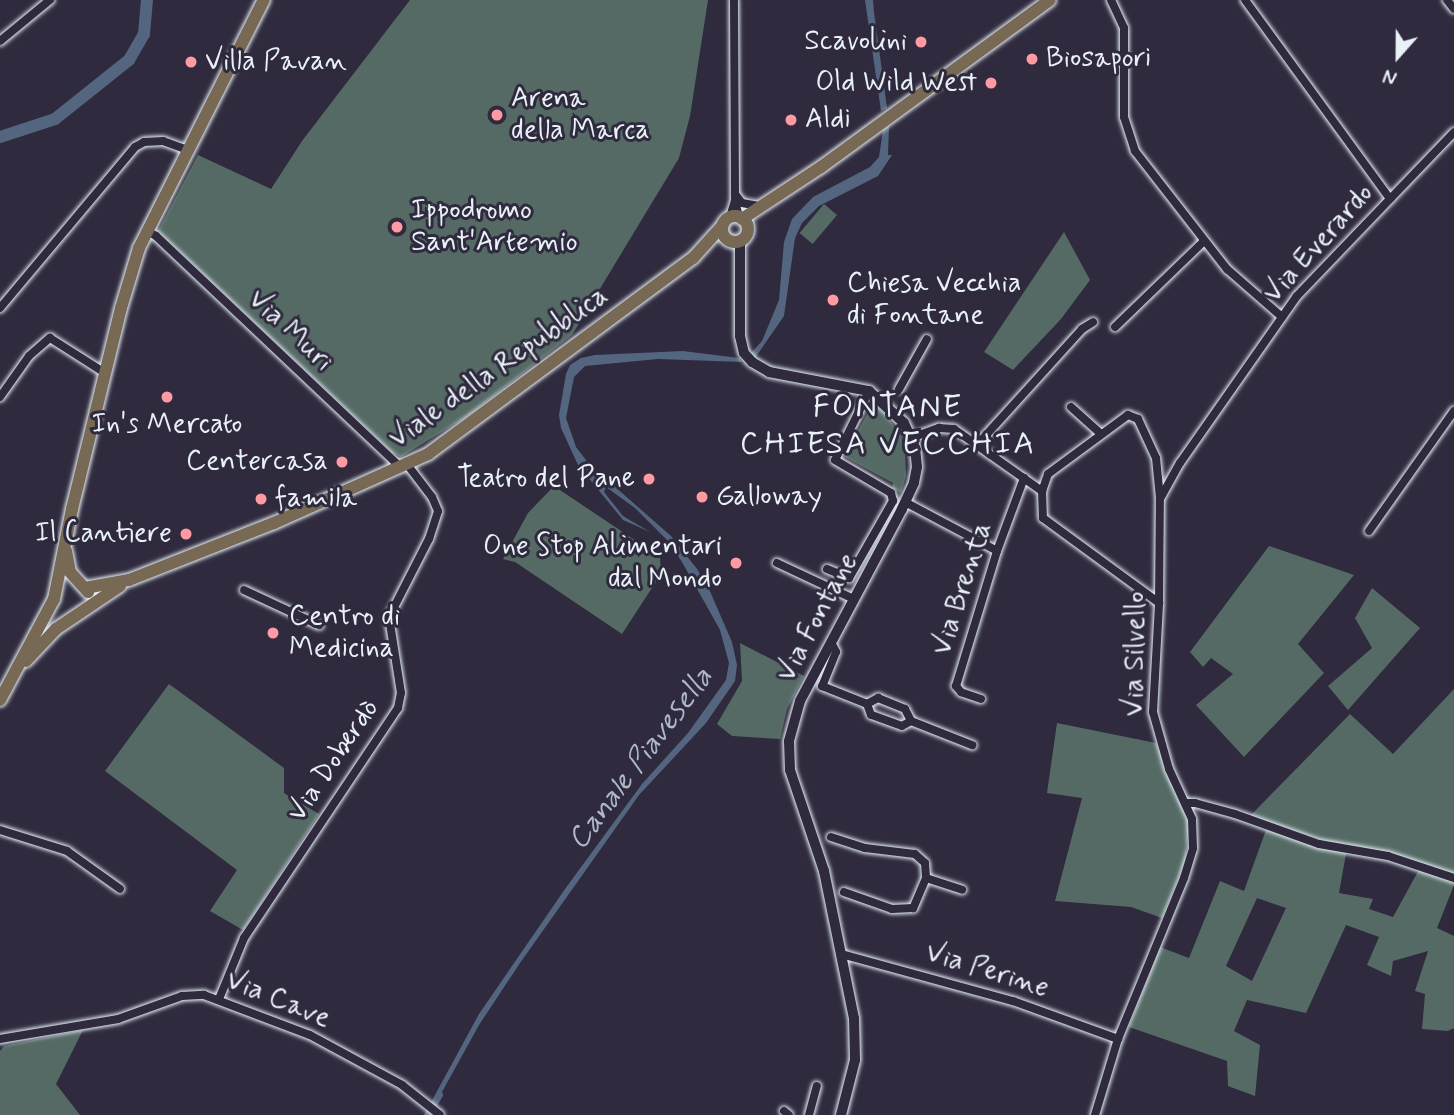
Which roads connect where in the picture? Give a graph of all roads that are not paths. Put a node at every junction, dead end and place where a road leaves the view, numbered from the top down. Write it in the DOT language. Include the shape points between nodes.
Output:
graph roads {
  1 [pos="50,0"];
  2 [pos="264,0"];
  3 [pos="734,0"];
  4 [pos="1051,0"];
  5 [pos="1111,0"];
  6 [pos="1245,0"];
  7 [pos="1447,0"];
  8 [pos="1454,9"];
  9 [pos="0,41"];
  10 [pos="1454,132"];
  11 [pos="188,150"];
  12 [pos="792,187"];
  13 [pos="735,197"];
  14 [pos="1390,199"];
  15 [pos="762,206"];
  16 [pos="147,231"];
  17 [pos="735,231"];
  18 [pos="1204,241"];
  19 [pos="0,308"];
  20 [pos="1282,317"];
  21 [pos="1093,322"];
  22 [pos="1115,327"];
  23 [pos="927,339"];
  24 [pos="104,373"];
  25 [pos="899,388"];
  26 [pos="869,391"];
  27 [pos="0,397"];
  28 [pos="1071,407"];
  29 [pos="1454,411"];
  30 [pos="1101,434"];
  31 [pos="911,438"];
  32 [pos="976,445"];
  33 [pos="1180,463"];
  34 [pos="403,465"];
  35 [pos="1157,467"];
  36 [pos="1024,478"];
  37 [pos="1045,483"];
  38 [pos="1160,498"];
  39 [pos="905,502"];
  40 [pos="72,509"];
  41 [pos="881,522"];
  42 [pos="892,528"];
  43 [pos="1369,531"];
  44 [pos="997,551"];
  45 [pos="777,563"];
  46 [pos="827,569"];
  47 [pos="129,580"];
  48 [pos="1159,584"];
  49 [pos="1137,585"];
  50 [pos="83,587"];
  51 [pos="244,590"];
  52 [pos="55,597"];
  53 [pos="854,598"];
  54 [pos="1159,603"];
  55 [pos="85,612"];
  56 [pos="73,618"];
  57 [pos="319,625"];
  58 [pos="831,642"];
  59 [pos="23,653"];
  60 [pos="13,678"];
  61 [pos="807,686"];
  62 [pos="821,686"];
  63 [pos="981,699"];
  64 [pos="0,700"];
  65 [pos="867,704"];
  66 [pos="911,721"];
  67 [pos="972,745"];
  68 [pos="1185,803"];
  69 [pos="0,830"];
  70 [pos="831,837"];
  71 [pos="926,878"];
  72 [pos="1454,878"];
  73 [pos="120,888"];
  74 [pos="962,890"];
  75 [pos="844,892"];
  76 [pos="841,954"];
  77 [pos="219,999"];
  78 [pos="21,1038"];
  79 [pos="0,1039"];
  80 [pos="1118,1039"];
  81 [pos="0,1046"];
  82 [pos="817,1086"];
  83 [pos="845,1114"];
  84 [pos="440,1115"];
  85 [pos="809,1115"];
  86 [pos="1095,1115"];
  1 -- 9 [label="street"];
  2 -- 11 [label="main road"];
  3 -- 13 [label="street"];
  4 -- 12 [label="main road, Viale della Repubblica"];
  5 -- 18 [label="street" via="1124,28 1125,117 1130,143"];
  6 -- 14 [label="street"];
  7 -- 8 [label="street"];
  10 -- 14 [label="street, Via Everardo"];
  11 -- 16 [label="main road"];
  11 -- 19 [label="street" via="163,141 135,147"];
  12 -- 15 [label="main road, Viale della Repubblica"];
  12 -- 17 [label="main road, Viale della Repubblica"];
  13 -- 15 [label="street" via="747,205"];
  13 -- 17 [label="street"];
  14 -- 20 [label="street, Via Everardo" via="1313,277"];
  15 -- 17 [label="main road, Viale della Repubblica"];
  16 -- 24 [label="main road" via="130,273"];
  16 -- 34 [label="street, Via Muri"];
  17 -- 26 [label="street" via="740,336 748,357 778,374"];
  17 -- 34 [label="main road, Viale della Repubblica" via="473,423"];
  18 -- 20 [label="street" via="1227,269"];
  18 -- 22 [label="street"];
  20 -- 33 [label="street, Via Everardo"];
  21 -- 32 [label="street"];
  23 -- 25 [label="street"];
  24 -- 27 [label="street" via="50,338 29,356"];
  24 -- 40 [label="main road"];
  26 -- 31 [label="street, Via Fontane" via="904,423"];
  26 -- 41 [label="street" via="834,457 891,493 893,501"];
  28 -- 30 [label="street"];
  29 -- 43 [label="street"];
  30 -- 35 [label="street, Via Silvello" via="1124,416 1135,416"];
  30 -- 37 [label="street, Via Silvello"];
  31 -- 32 [label="street" via="948,427"];
  31 -- 39 [label="street, Via Fontane" via="917,467"];
  32 -- 36 [label="street"];
  33 -- 35 [label="street" via="1167,472"];
  33 -- 38 [label="street, Via Everardo"];
  34 -- 47 [label="main road, Viale della Repubblica"];
  34 -- 77 [label="street, Via Doberdò" via="438,510 429,539 388,617 401,693 396,714 244,938"];
  35 -- 38 [label="street, Via Silvello"];
  36 -- 37 [label="street"];
  36 -- 37 [label="street"];
  36 -- 44 [label="street, Via Brenta"];
  37 -- 49 [label="street" via="1043,518"];
  38 -- 48 [label="street, Via Silvello"];
  39 -- 42 [label="street, Via Fontane"];
  39 -- 44 [label="street"];
  40 -- 50 [label="main road" via="66,562"];
  40 -- 52 [label="main road"];
  40 -- 59 [label="main road" via="46,601"];
  41 -- 42 [label="street"];
  41 -- 46 [label="street" via="849,578"];
  42 -- 53 [label="street, Via Fontane"];
  44 -- 63 [label="street, Via Brenta" via="956,686"];
  45 -- 53 [label="street"];
  47 -- 50 [label="main road"];
  47 -- 55 [label="main road"];
  48 -- 49 [label="street" via="1150,590"];
  48 -- 54 [label="street, Via Silvello"];
  49 -- 54 [label="street"];
  50 -- 52 [label="main road" via="66,583"];
  50 -- 55 [label="main road" via="89,597"];
  51 -- 57 [label="street" via="274,609"];
  52 -- 56 [label="main road" via="59,612"];
  52 -- 59 [label="main road"];
  53 -- 58 [label="street, Via Fontane"];
  54 -- 68 [label="street, Via Silvello" via="1153,712 1169,769"];
  55 -- 56 [label="main road"];
  56 -- 60 [label="main road" via="41,642"];
  58 -- 61 [label="street, Via Fontane"];
  58 -- 62 [label="street" via="836,652"];
  59 -- 60 [label="main road"];
  60 -- 64 [label="main road"];
  61 -- 62 [label="street"];
  61 -- 76 [label="street, Via Fontane" via="792,723 788,759 824,871"];
  62 -- 65 [label="street"];
  65 -- 66 [label="street" via="872,715 898,726"];
  65 -- 66 [label="street" via="878,698 905,709"];
  66 -- 67 [label="street"];
  68 -- 72 [label="street" via="1235,814 1319,844 1388,856"];
  68 -- 80 [label="street, Via Silvello" via="1194,835 1191,859"];
  69 -- 73 [label="street" via="67,851"];
  70 -- 71 [label="street" via="865,848 915,855 925,863"];
  71 -- 74 [label="street"];
  71 -- 75 [label="street" via="919,899 904,911"];
  76 -- 80 [label="street, Via Perine" via="1013,1001"];
  76 -- 83 [label="street, Via Fontane" via="856,1034"];
  77 -- 78 [label="street, Via Cave" via="188,995 118,1019"];
  77 -- 84 [label="street, Via Cave" via="310,1035 418,1096"];
  78 -- 79 [label="street, Via Cave"];
  78 -- 81 [label="street"];
  80 -- 86 [label="street, Via Silvello"];
  82 -- 85 [label="street"];
}
